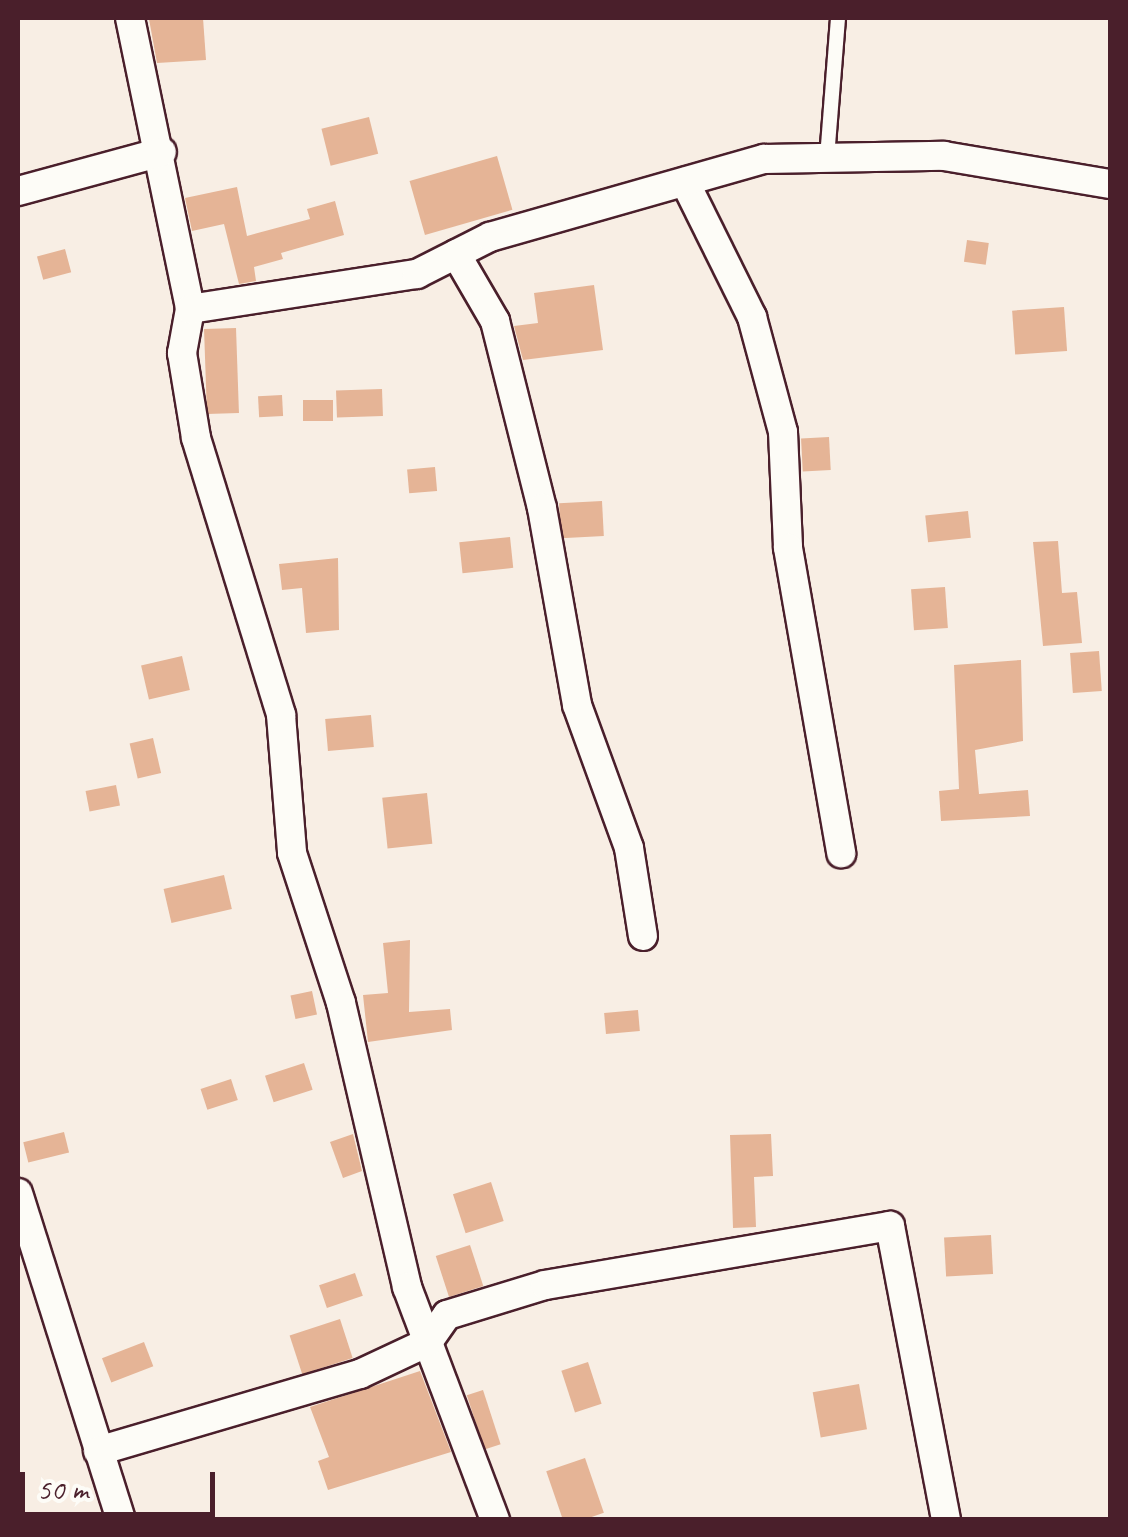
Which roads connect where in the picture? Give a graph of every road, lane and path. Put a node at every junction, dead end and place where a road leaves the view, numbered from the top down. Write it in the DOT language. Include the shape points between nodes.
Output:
graph roads {
  1 [pos="130,18"];
  2 [pos="838,18"];
  3 [pos="162,152"];
  4 [pos="828,158"];
  5 [pos="685,182"];
  6 [pos="1110,184"];
  7 [pos="18,191"];
  8 [pos="456,254"];
  9 [pos="190,309"];
  10 [pos="840,853"];
  11 [pos="642,936"];
  12 [pos="18,1199"];
  13 [pos="428,1342"];
  14 [pos="98,1451"];
  15 [pos="121,1520"];
  16 [pos="495,1520"];
  17 [pos="946,1520"];
  1 -- 3 [label="street" via="138,82"];
  2 -- 4 [label="lane"];
  3 -- 7 [label="street"];
  3 -- 9 [label="street"];
  4 -- 5 [label="street" via="764,160"];
  4 -- 6 [label="street" via="944,156"];
  5 -- 8 [label="street" via="490,237"];
  5 -- 10 [label="street" via="752,317 783,432 788,548"];
  8 -- 9 [label="street" via="417,274"];
  8 -- 11 [label="street" via="495,320 542,508 577,704 628,848"];
  9 -- 13 [label="street" via="182,353 196,438 282,714 292,853 341,1003 408,1287"];
  12 -- 14 [label="street"];
  13 -- 14 [label="street" via="360,1374"];
  13 -- 16 [label="street"];
  13 -- 17 [label="street" via="448,1315 545,1286 890,1226"];
  14 -- 15 [label="street"];
}
